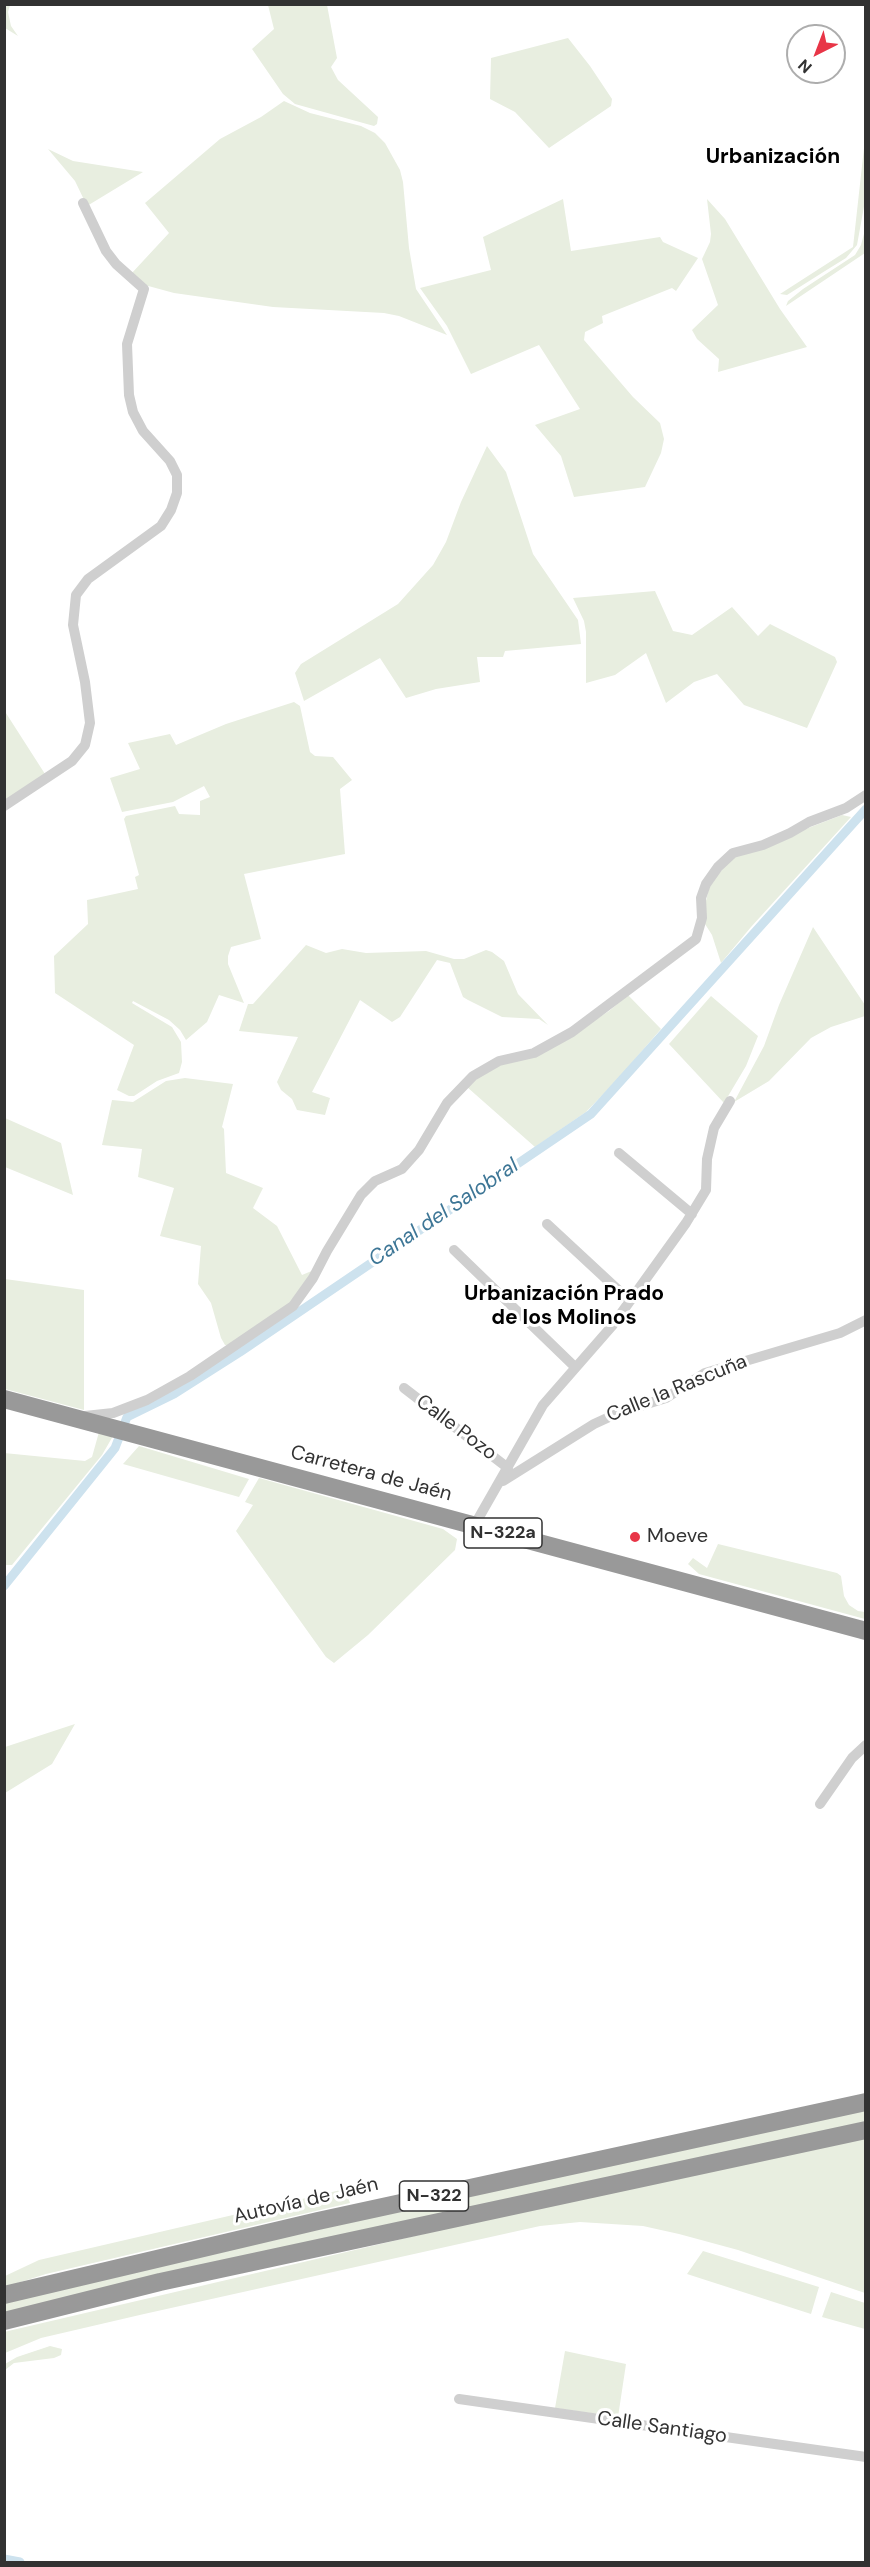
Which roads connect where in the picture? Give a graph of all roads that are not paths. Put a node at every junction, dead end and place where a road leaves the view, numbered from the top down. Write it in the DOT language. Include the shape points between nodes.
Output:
graph roads {
  1 [pos="83,203"];
  2 [pos="866,795"];
  3 [pos="4,806"];
  4 [pos="730,1101"];
  5 [pos="619,1154"];
  6 [pos="692,1214"];
  7 [pos="547,1224"];
  8 [pos="454,1250"];
  9 [pos="630,1301"];
  10 [pos="866,1320"];
  11 [pos="575,1367"];
  12 [pos="404,1388"];
  13 [pos="4,1399"];
  14 [pos="79,1418"];
  15 [pos="508,1468"];
  16 [pos="500,1482"];
  17 [pos="474,1526"];
  18 [pos="866,1631"];
  19 [pos="866,1745"];
  20 [pos="820,1804"];
  21 [pos="866,2102"];
  22 [pos="866,2130"];
  23 [pos="4,2295"];
  24 [pos="4,2321"];
  25 [pos="459,2399"];
  26 [pos="866,2457"];
  1 -- 3 [label="street" via="106,251 144,289 128,344 129,395 143,431 170,461 177,475 177,493 161,526 88,579 76,595 73,625 90,723 85,745 72,761"];
  2 -- 14 [label="street" via="763,845 733,854 706,884 696,939 572,1032 534,1053 499,1061 472,1076 447,1103 419,1150 402,1169 375,1181 361,1194 293,1306 190,1376 147,1400 113,1413"];
  4 -- 6 [label="street" via="714,1128 706,1190"];
  5 -- 6 [label="street"];
  6 -- 9 [label="street"];
  7 -- 9 [label="street"];
  8 -- 11 [label="street"];
  9 -- 11 [label="street"];
  10 -- 16 [label="street, Calle la Rascuña" via="840,1333 705,1373 666,1398 594,1424"];
  11 -- 15 [label="street" via="543,1405"];
  12 -- 15 [label="street, Calle Pozo"];
  13 -- 14 [label="highway, Carretera de Jaén / N-322a"];
  14 -- 17 [label="highway, Carretera de Jaén / N-322a"];
  15 -- 16 [label="street"];
  16 -- 17 [label="street"];
  17 -- 18 [label="highway, Carretera de Jaén / N-322a"];
  19 -- 20 [label="street" via="852,1758"];
  21 -- 23 [label="highway, Autovía de Jaén / N-322" via="318,2221"];
  22 -- 24 [label="highway, N-322" via="160,2282"];
  25 -- 26 [label="street, Calle Santiago"];
}
